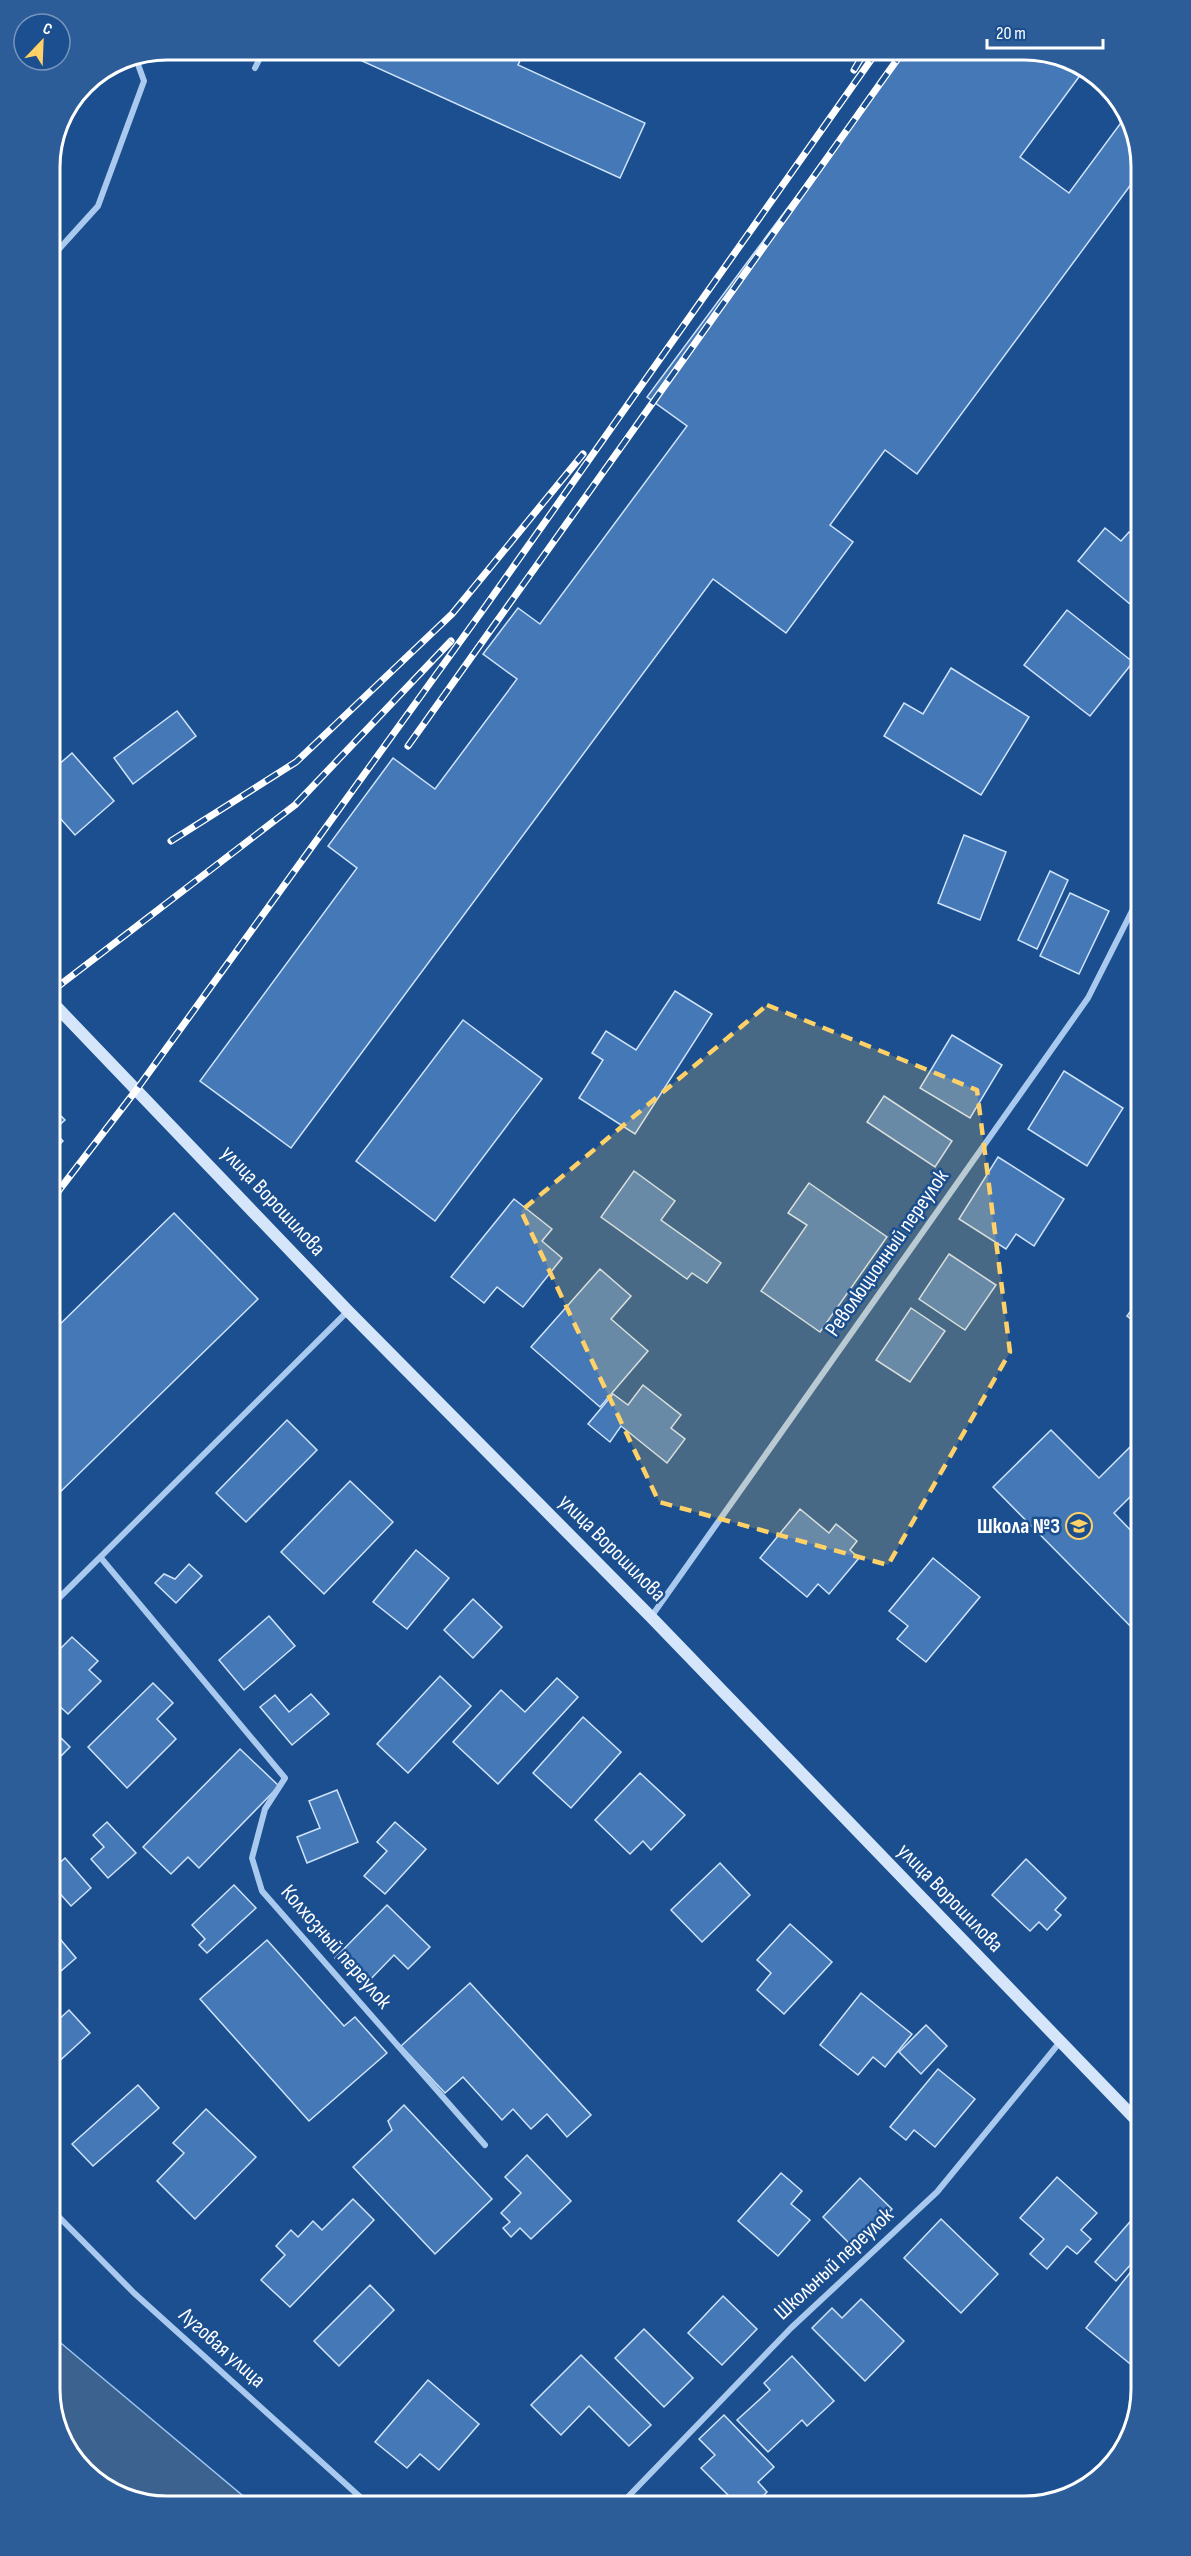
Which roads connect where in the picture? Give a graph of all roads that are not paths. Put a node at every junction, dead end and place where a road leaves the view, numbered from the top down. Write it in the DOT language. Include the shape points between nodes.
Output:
graph roads {
  1 [pos="259,60"];
  2 [pos="138,64"];
  3 [pos="255,68"];
  4 [pos="60,248"];
  5 [pos="1131,914"];
  6 [pos="60,1010"];
  7 [pos="348,1311"];
  8 [pos="101,1558"];
  9 [pos="60,1597"];
  10 [pos="651,1617"];
  11 [pos="1060,2042"];
  12 [pos="1131,2115"];
  13 [pos="485,2145"];
  14 [pos="60,2218"];
  15 [pos="359,2496"];
  16 [pos="629,2496"];
  1 -- 3 [label="street"];
  2 -- 4 [label="street" via="144,81 98,206"];
  5 -- 10 [label="street, Революционный переулок" via="1088,998"];
  6 -- 7 [label="street, улица Ворошилова"];
  7 -- 8 [label="street"];
  7 -- 10 [label="street, улица Ворошилова"];
  8 -- 9 [label="street"];
  8 -- 13 [label="street, Колхозный переулок" via="285,1778 265,1809 252,1858 262,1891"];
  10 -- 11 [label="street, улица Ворошилова"];
  11 -- 12 [label="street, улица Ворошилова"];
  11 -- 16 [label="street, Школьный переулок" via="937,2192 791,2328"];
  14 -- 15 [label="street, Луговая улица" via="134,2294"];
}
